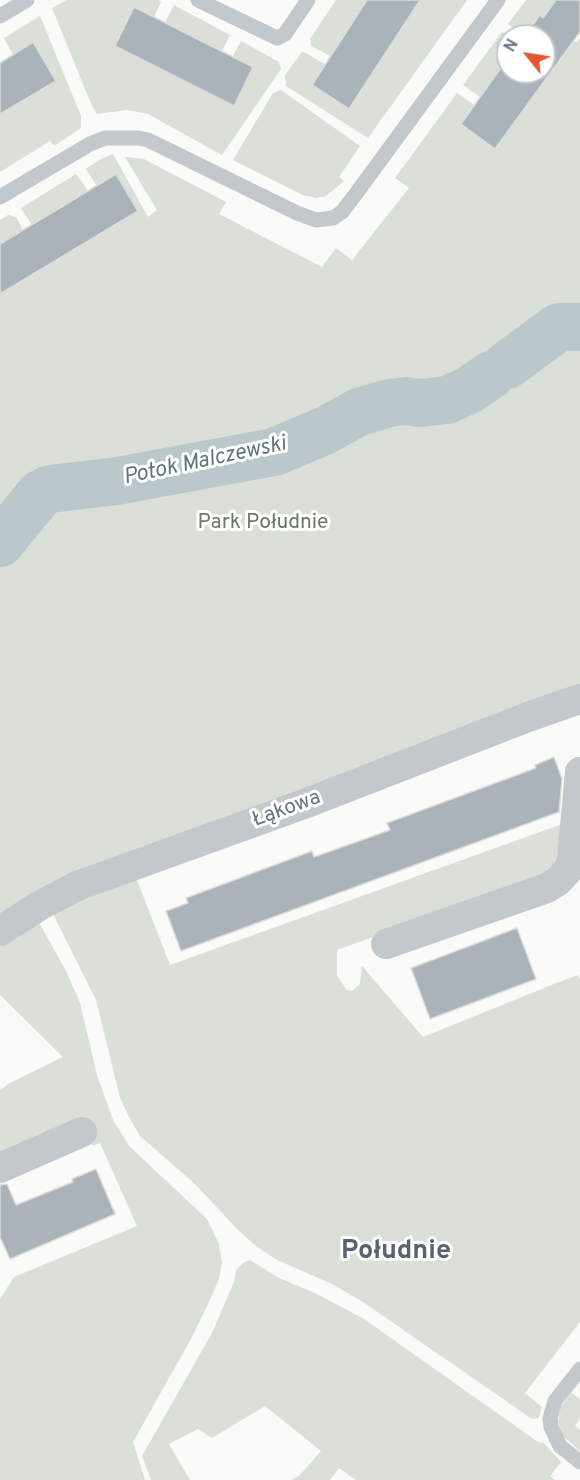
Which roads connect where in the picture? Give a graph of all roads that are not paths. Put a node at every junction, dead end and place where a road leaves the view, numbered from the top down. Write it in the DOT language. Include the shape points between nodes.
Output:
graph roads {
  1 [pos="27,0"];
  2 [pos="198,0"];
  3 [pos="308,0"];
  4 [pos="498,0"];
  5 [pos="0,16"];
  6 [pos="0,197"];
  7 [pos="580,699"];
  8 [pos="580,772"];
  9 [pos="0,931"];
  10 [pos="386,944"];
  11 [pos="82,1132"];
  12 [pos="0,1168"];
  13 [pos="580,1369"];
  14 [pos="580,1462"];
  1 -- 5 [label="lane"];
  2 -- 3 [label="lane" via="277,38 285,34"];
  4 -- 6 [label="lane" via="342,212 333,218 316,220 297,213 148,140 124,137 90,144"];
  7 -- 9 [label="street, Łąkowa" via="77,886"];
  8 -- 10 [label="street" via="572,859 570,868 558,881"];
  11 -- 12 [label="street"];
  13 -- 14 [label="lane" via="555,1401 550,1418 560,1446"];
}
